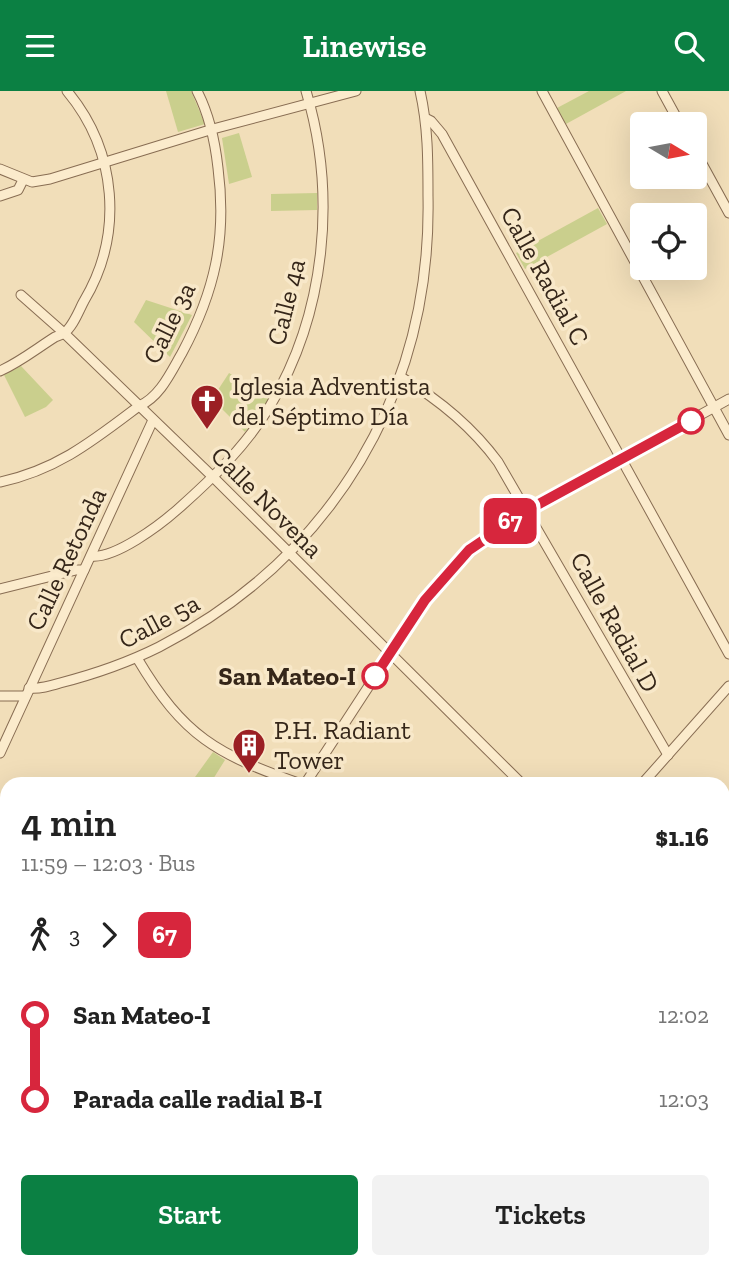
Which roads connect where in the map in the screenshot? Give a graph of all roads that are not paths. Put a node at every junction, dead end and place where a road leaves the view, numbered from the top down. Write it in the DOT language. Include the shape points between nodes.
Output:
graph roads {
  1 [pos="67,91"];
  2 [pos="197,91"];
  3 [pos="306,91"];
  4 [pos="356,91"];
  5 [pos="419,91"];
  6 [pos="542,91"];
  7 [pos="662,91"];
  8 [pos="310,104"];
  9 [pos="673,112"];
  10 [pos="427,119"];
  11 [pos="213,129"];
  12 [pos="105,161"];
  13 [pos="0,169"];
  14 [pos="707,173"];
  15 [pos="23,180"];
  16 [pos="0,196"];
  17 [pos="729,213"];
  18 [pos="21,295"];
  19 [pos="64,333"];
  20 [pos="0,372"];
  21 [pos="401,377"];
  22 [pos="729,400"];
  23 [pos="139,406"];
  24 [pos="714,408"];
  25 [pos="153,420"];
  26 [pos="729,435"];
  27 [pos="621,458"];
  28 [pos="214,478"];
  29 [pos="0,482"];
  30 [pos="528,510"];
  31 [pos="290,554"];
  32 [pos="91,556"];
  33 [pos="84,570"];
  34 [pos="0,589"];
  35 [pos="390,654"];
  36 [pos="729,654"];
  37 [pos="137,659"];
  38 [pos="729,686"];
  39 [pos="27,692"];
  40 [pos="0,696"];
  41 [pos="0,753"];
  42 [pos="668,755"];
  43 [pos="282,777"];
  44 [pos="308,777"];
  45 [pos="515,777"];
  46 [pos="648,777"];
  1 -- 12 [label="street" via="89,124"];
  2 -- 11 [label="street, Calle 3a"];
  3 -- 8 [label="street, Calle 4a"];
  4 -- 8 [label="street"];
  5 -- 10 [label="street"];
  6 -- 24 [label="street"];
  7 -- 9 [label="street"];
  8 -- 11 [label="street"];
  8 -- 28 [label="street, Calle 4a" via="323,186 324,230 306,324 270,407"];
  10 -- 21 [label="street, Calle 5a" via="427,260"];
  10 -- 27 [label="street, Calle Radial C" via="442,134"];
  11 -- 12 [label="street"];
  11 -- 23 [label="street, Calle 3a" via="222,222 211,290 172,372 150,401"];
  12 -- 15 [label="street" via="50,179"];
  12 -- 19 [label="street" via="110,227 106,255 97,280"];
  13 -- 15 [label="street"];
  14 -- 17 [label="street"];
  15 -- 16 [label="street" via="18,190"];
  18 -- 19 [label="street, Calle Novena"];
  19 -- 20 [label="street"];
  19 -- 23 [label="street, Calle Novena"];
  21 -- 30 [label="street, Calle Radial D" via="476,435"];
  21 -- 31 [label="street, Calle 5a" via="351,477"];
  22 -- 24 [label="street"];
  23 -- 25 [label="street, Calle Novena"];
  23 -- 29 [label="street, Calle 3a" via="48,468"];
  24 -- 26 [label="street"];
  24 -- 27 [label="street"];
  25 -- 28 [label="street, Calle Novena"];
  25 -- 32 [label="street, Calle Retonda"];
  27 -- 30 [label="street"];
  27 -- 36 [label="street"];
  28 -- 31 [label="street, Calle Novena"];
  28 -- 32 [label="street, Calle 4a" via="137,539 100,557"];
  30 -- 35 [label="street" via="456,563"];
  30 -- 42 [label="street, Calle Radial D"];
  31 -- 35 [label="street, Calle Novena"];
  31 -- 37 [label="street, Calle 5a" via="228,606"];
  32 -- 33 [label="street, Calle Retonda"];
  33 -- 34 [label="street"];
  33 -- 39 [label="street, Calle Retonda"];
  35 -- 44 [label="street"];
  35 -- 45 [label="street, Calle Novena"];
  37 -- 39 [label="street, Calle 5a"];
  37 -- 43 [label="street" via="167,705 190,729 212,746"];
  38 -- 42 [label="street"];
  39 -- 40 [label="street, Calle 5a"];
  39 -- 41 [label="street, Calle Retonda"];
  42 -- 46 [label="street"];
}
